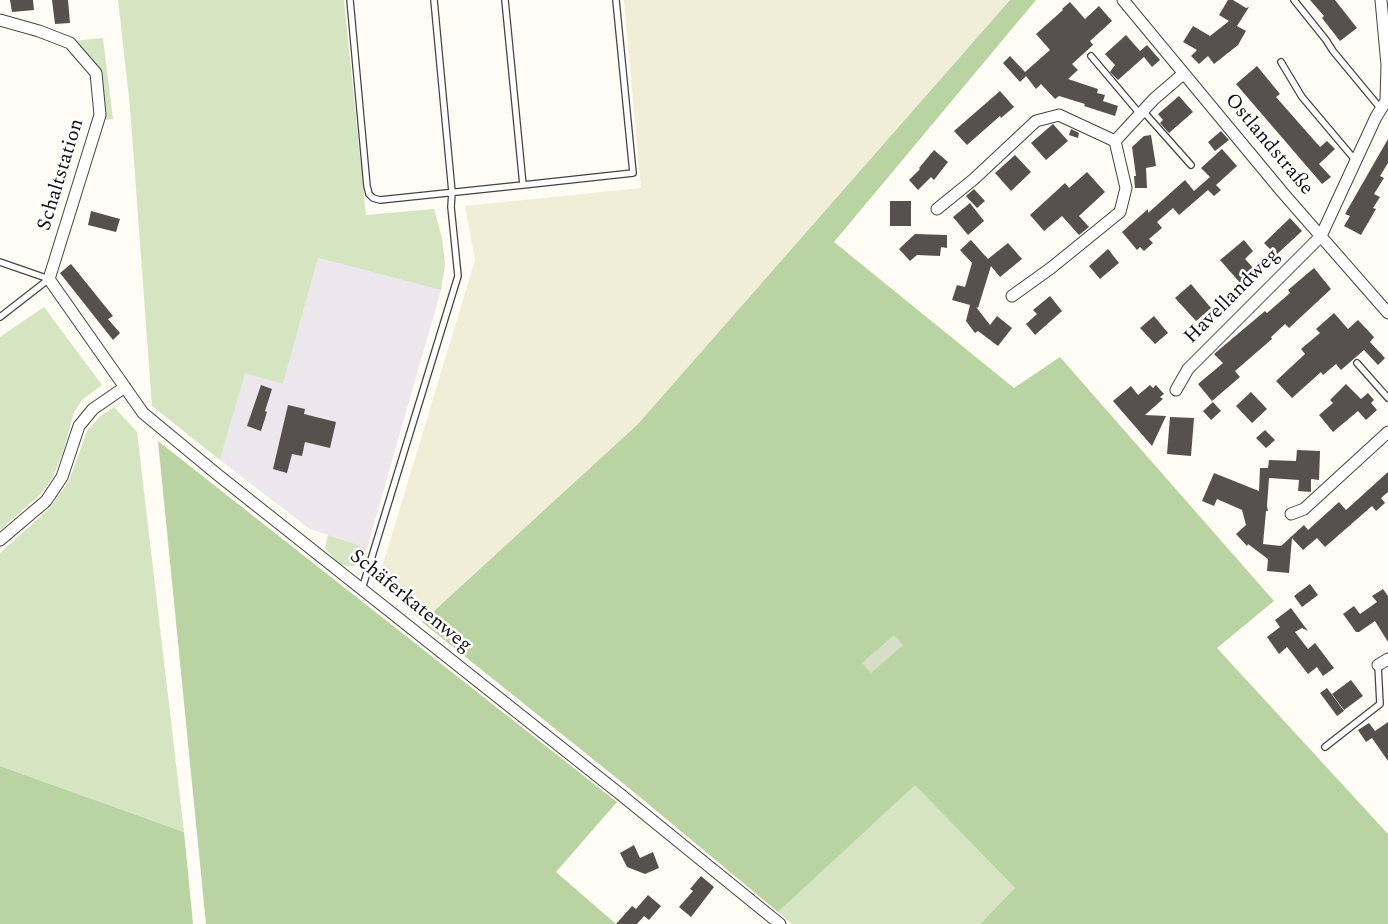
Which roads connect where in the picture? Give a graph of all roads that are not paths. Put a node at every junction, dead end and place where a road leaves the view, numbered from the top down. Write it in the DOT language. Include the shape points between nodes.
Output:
graph roads {
  1 [pos="350,0"];
  2 [pos="434,0"];
  3 [pos="505,0"];
  4 [pos="616,0"];
  5 [pos="1123,0"];
  6 [pos="1139,0"];
  7 [pos="1294,0"];
  8 [pos="1382,0"];
  9 [pos="1132,10"];
  10 [pos="0,20"];
  11 [pos="1091,56"];
  12 [pos="1281,62"];
  13 [pos="1183,74"];
  14 [pos="1381,109"];
  15 [pos="1141,113"];
  16 [pos="1115,141"];
  17 [pos="1356,161"];
  18 [pos="1191,165"];
  19 [pos="524,185"];
  20 [pos="452,192"];
  21 [pos="936,209"];
  22 [pos="1321,236"];
  23 [pos="0,262"];
  24 [pos="49,279"];
  25 [pos="1012,296"];
  26 [pos="1388,313"];
  27 [pos="0,317"];
  28 [pos="1357,363"];
  29 [pos="125,387"];
  30 [pos="1176,390"];
  31 [pos="1388,398"];
  32 [pos="1388,432"];
  33 [pos="1291,514"];
  34 [pos="0,540"];
  35 [pos="362,589"];
  36 [pos="1383,662"];
  37 [pos="1325,747"];
  38 [pos="780,924"];
  1 -- 20 [label="lane" via="369,194 380,200"];
  2 -- 20 [label="lane"];
  3 -- 19 [label="lane"];
  4 -- 19 [label="lane" via="633,173"];
  5 -- 9 [label="street, Ostlandstraße"];
  6 -- 9 [label="street"];
  7 -- 14 [label="lane"];
  8 -- 14 [label="street, Havellandweg" via="1387,65 1386,101"];
  9 -- 13 [label="street, Ostlandstraße"];
  10 -- 24 [label="street, Schaltstation" via="70,43 96,73 100,115"];
  11 -- 15 [label="lane"];
  12 -- 17 [label="lane" via="1302,97"];
  13 -- 15 [label="street"];
  13 -- 22 [label="street, Ostlandstraße"];
  14 -- 17 [label="street, Havellandweg"];
  15 -- 16 [label="street"];
  15 -- 18 [label="lane"];
  16 -- 21 [label="street" via="1059,115 1036,121 974,179"];
  16 -- 25 [label="street" via="1126,188 1120,212"];
  17 -- 22 [label="street, Havellandweg"];
  19 -- 20 [label="lane"];
  20 -- 35 [label="lane" via="450,207 458,276"];
  22 -- 26 [label="street, Ostlandstraße"];
  22 -- 30 [label="street, Havellandweg" via="1188,369"];
  23 -- 24 [label="lane"];
  24 -- 27 [label="lane"];
  24 -- 29 [label="street, Schäferkatenweg"];
  28 -- 31 [label="lane"];
  29 -- 34 [label="street" via="94,409 80,426 62,477 46,501"];
  29 -- 35 [label="street, Schäferkatenweg" via="143,413 161,429"];
  32 -- 33 [label="street" via="1304,509"];
  35 -- 38 [label="street, Schäferkatenweg"];
  36 -- 37 [label="lane" via="1380,704"];
}
